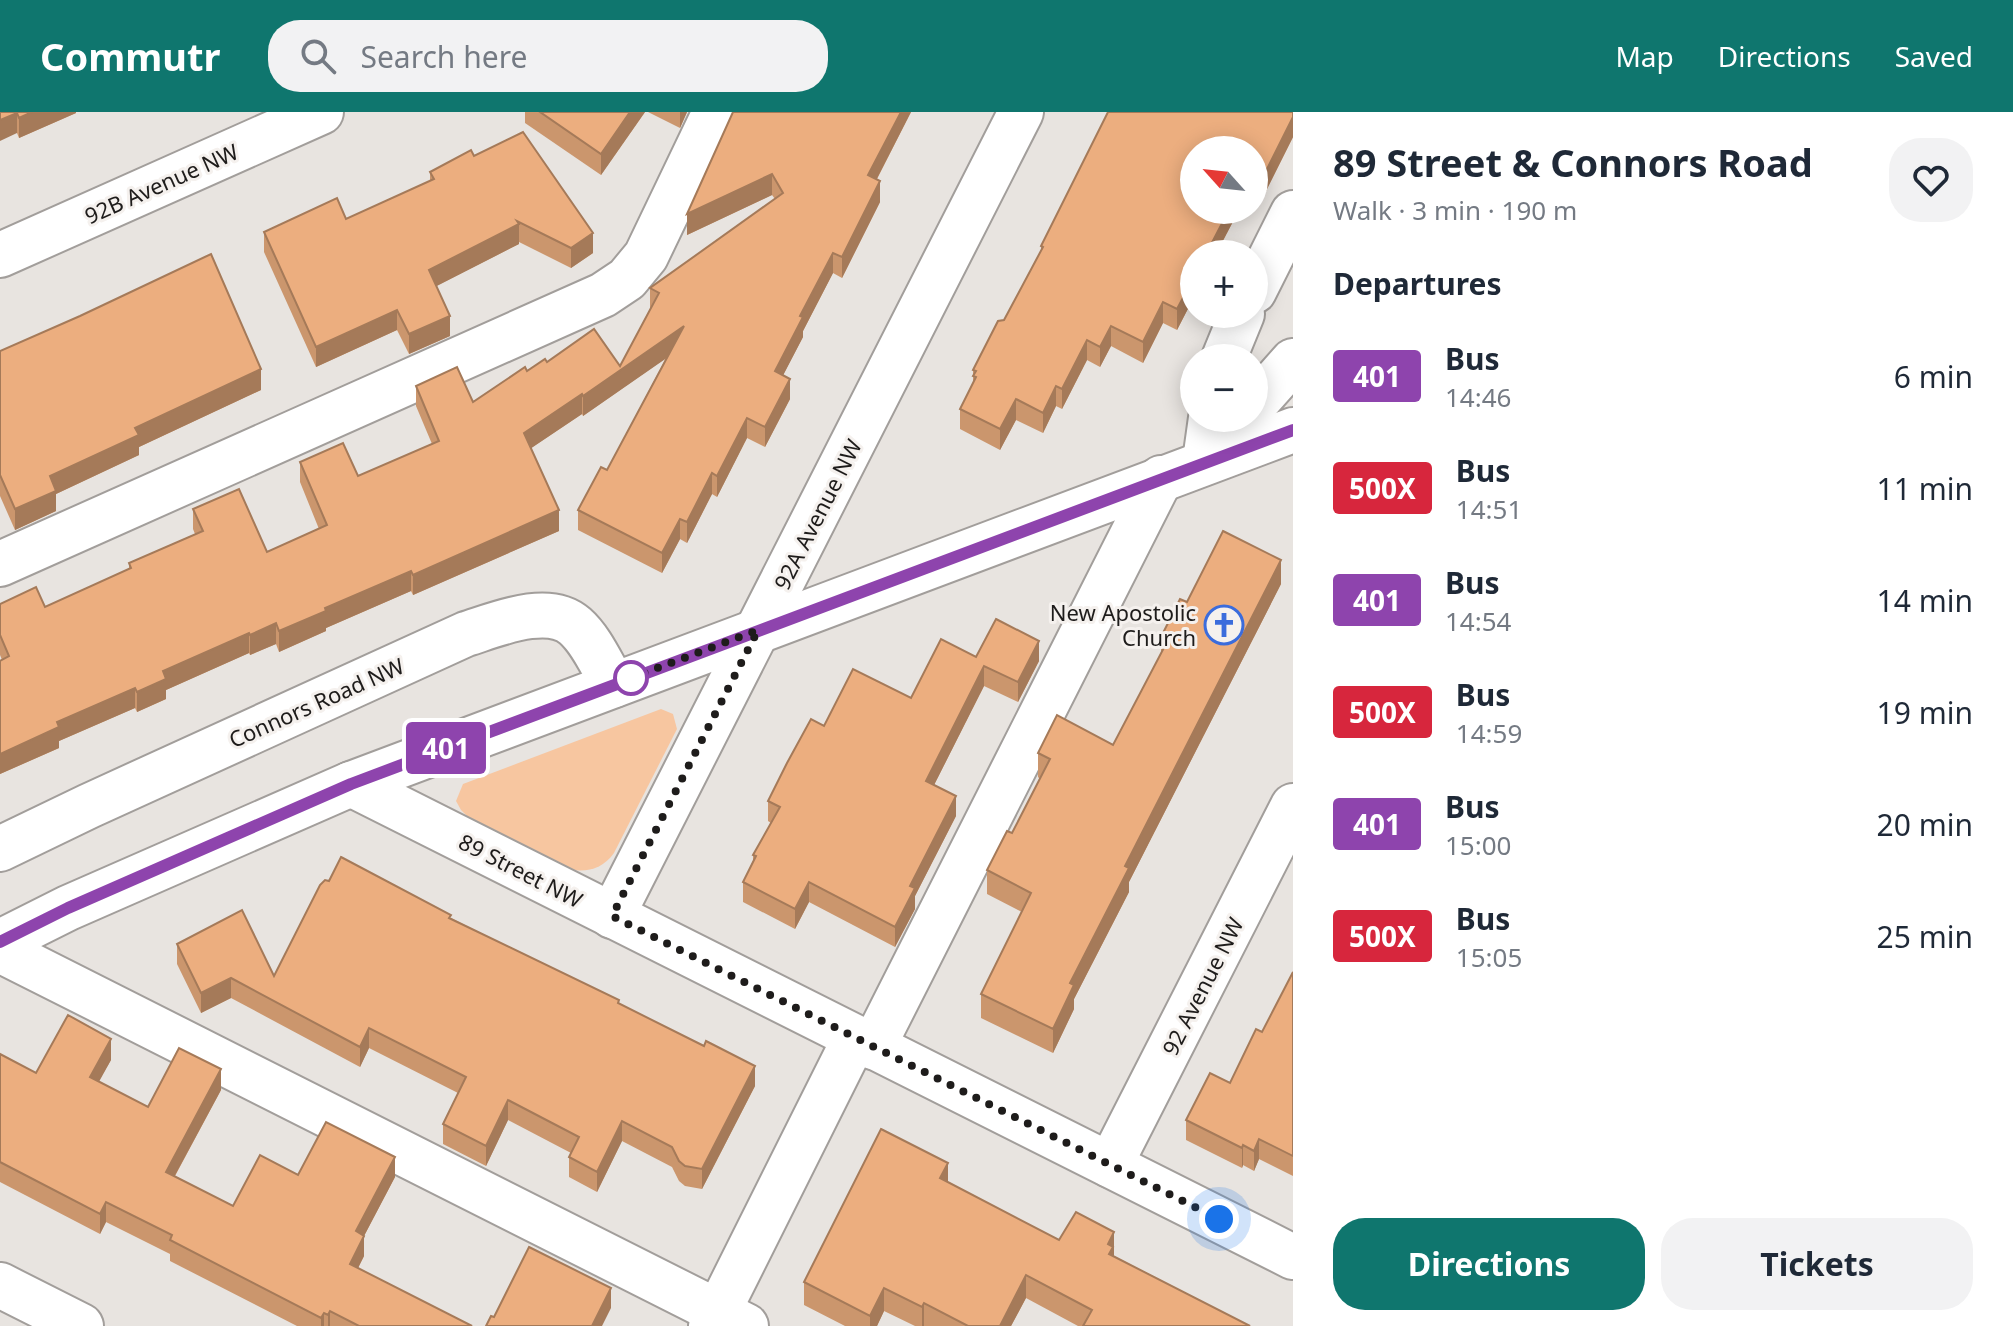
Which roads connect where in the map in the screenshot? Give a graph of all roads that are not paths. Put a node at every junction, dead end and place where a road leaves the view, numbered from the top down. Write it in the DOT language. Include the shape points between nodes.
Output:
graph roads {
  1 [pos="321,112"];
  2 [pos="715,112"];
  3 [pos="1021,112"];
  4 [pos="1293,213"];
  5 [pos="0,255"];
  6 [pos="1268,263"];
  7 [pos="1293,361"];
  8 [pos="1268,389"];
  9 [pos="1293,430"];
  10 [pos="1209,432"];
  11 [pos="1231,432"];
  12 [pos="1205,461"];
  13 [pos="1161,478"];
  14 [pos="0,564"];
  15 [pos="758,630"];
  16 [pos="614,685"];
  17 [pos="351,784"];
  18 [pos="1293,806"];
  19 [pos="0,849"];
  20 [pos="612,916"];
  21 [pos="0,942"];
  22 [pos="0,950"];
  23 [pos="864,1042"];
  24 [pos="1110,1165"];
  25 [pos="1293,1257"];
  26 [pos="0,1285"];
  27 [pos="725,1321"];
  28 [pos="81,1326"];
  1 -- 5 [label="street, 92B Avenue NW"];
  2 -- 14 [label="street" via="646,256 627,279 603,295"];
  3 -- 15 [label="street, 92A Avenue NW"];
  4 -- 6 [label="street"];
  7 -- 8 [label="street"];
  9 -- 12 [label="street"];
  10 -- 12 [label="street"];
  11 -- 12 [label="street"];
  12 -- 13 [label="street"];
  13 -- 15 [label="street"];
  13 -- 23 [label="street"];
  15 -- 16 [label="street"];
  15 -- 20 [label="street, 92A Avenue NW"];
  16 -- 17 [label="street"];
  16 -- 19 [label="street, Connors Road NW" via="574,624 523,616 466,634"];
  17 -- 20 [label="street, 89 Street NW"];
  17 -- 21 [label="street"];
  18 -- 24 [label="street, 92 Avenue NW"];
  20 -- 23 [label="street, 89 Street NW"];
  22 -- 27 [label="street"];
  23 -- 24 [label="street, 89 Street NW"];
  23 -- 27 [label="street"];
  24 -- 25 [label="street, 89 Street NW"];
  26 -- 28 [label="street"];
}
